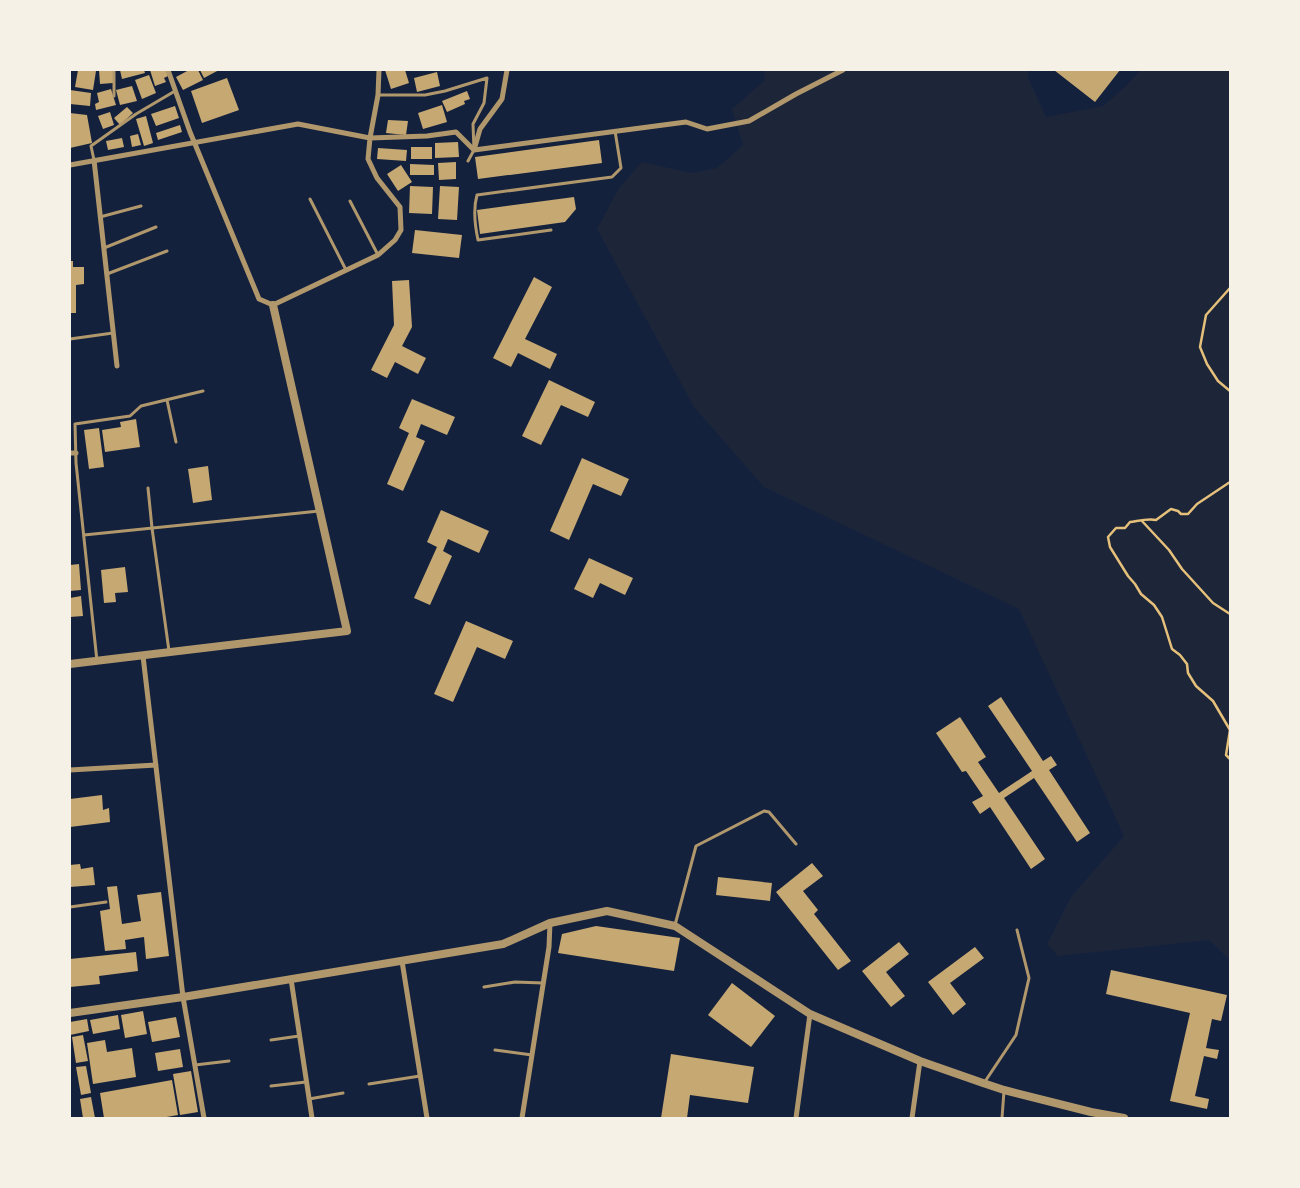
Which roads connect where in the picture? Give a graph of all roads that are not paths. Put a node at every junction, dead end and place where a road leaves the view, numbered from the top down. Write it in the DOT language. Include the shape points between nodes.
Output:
graph roads {
  1 [pos="114,70"];
  2 [pos="168,70"];
  3 [pos="379,70"];
  4 [pos="508,70"];
  5 [pos="843,70"];
  6 [pos="176,91"];
  7 [pos="378,95"];
  8 [pos="114,96"];
  9 [pos="615,131"];
  10 [pos="370,138"];
  11 [pos="194,142"];
  12 [pos="474,150"];
  13 [pos="94,160"];
  14 [pos="468,161"];
  15 [pos="70,165"];
  16 [pos="310,199"];
  17 [pos="350,201"];
  18 [pos="140,206"];
  19 [pos="100,217"];
  20 [pos="156,227"];
  21 [pos="551,230"];
  22 [pos="104,248"];
  23 [pos="167,251"];
  24 [pos="378,255"];
  25 [pos="346,270"];
  26 [pos="106,274"];
  27 [pos="273,305"];
  28 [pos="113,333"];
  29 [pos="70,339"];
  30 [pos="117,366"];
  31 [pos="203,391"];
  32 [pos="167,400"];
  33 [pos="176,442"];
  34 [pos="73,453"];
  35 [pos="148,488"];
  36 [pos="320,511"];
  37 [pos="152,528"];
  38 [pos="84,535"];
  39 [pos="169,653"];
  40 [pos="142,656"];
  41 [pos="97,661"];
  42 [pos="70,664"];
  43 [pos="156,765"];
  44 [pos="70,770"];
  45 [pos="796,844"];
  46 [pos="106,902"];
  47 [pos="70,907"];
  48 [pos="550,923"];
  49 [pos="675,926"];
  50 [pos="1017,930"];
  51 [pos="402,961"];
  52 [pos="291,979"];
  53 [pos="543,983"];
  54 [pos="484,987"];
  55 [pos="183,996"];
  56 [pos="70,1013"];
  57 [pos="810,1014"];
  58 [pos="300,1036"];
  59 [pos="271,1040"];
  60 [pos="495,1050"];
  61 [pos="532,1055"];
  62 [pos="229,1061"];
  63 [pos="920,1061"];
  64 [pos="195,1065"];
  65 [pos="420,1076"];
  66 [pos="307,1082"];
  67 [pos="983,1083"];
  68 [pos="369,1084"];
  69 [pos="271,1086"];
  70 [pos="1004,1090"];
  71 [pos="343,1093"];
  72 [pos="309,1099"];
  73 [pos="1091,1115"];
  74 [pos="204,1118"];
  75 [pos="312,1118"];
  76 [pos="427,1118"];
  77 [pos="522,1118"];
  78 [pos="796,1118"];
  79 [pos="912,1118"];
  80 [pos="1002,1118"];
  81 [pos="1124,1118"];
  1 -- 8 [label="lane"];
  2 -- 6 [label="street"];
  3 -- 7 [label="street"];
  4 -- 12 [label="street" via="502,98 480,129"];
  5 -- 9 [label="street" via="749,121 708,129 686,122"];
  6 -- 11 [label="street"];
  6 -- 13 [label="lane" via="91,146"];
  7 -- 10 [label="street"];
  7 -- 12 [label="lane" via="425,95 487,78 484,103 473,124"];
  9 -- 12 [label="street"];
  9 -- 21 [label="lane" via="620,168 612,177 477,195 475,225 478,240"];
  10 -- 11 [label="street" via="298,124"];
  10 -- 12 [label="street" via="456,132"];
  10 -- 24 [label="street" via="368,159 377,178 400,208 401,230 396,240"];
  11 -- 13 [label="street"];
  11 -- 27 [label="street" via="259,299"];
  12 -- 14 [label="lane"];
  13 -- 15 [label="street"];
  13 -- 19 [label="street"];
  16 -- 25 [label="lane"];
  17 -- 24 [label="lane"];
  18 -- 19 [label="lane"];
  19 -- 22 [label="street"];
  20 -- 22 [label="lane"];
  22 -- 26 [label="street"];
  23 -- 26 [label="lane"];
  24 -- 25 [label="street"];
  25 -- 27 [label="street"];
  26 -- 28 [label="street"];
  27 -- 36 [label="street"];
  28 -- 29 [label="lane"];
  28 -- 30 [label="street"];
  31 -- 32 [label="lane"];
  32 -- 33 [label="lane"];
  32 -- 34 [label="lane" via="141,406 130,416 75,424"];
  34 -- 38 [label="lane"];
  35 -- 37 [label="lane"];
  36 -- 37 [label="lane"];
  36 -- 39 [label="street" via="347,632"];
  37 -- 38 [label="lane"];
  37 -- 39 [label="lane"];
  38 -- 41 [label="lane"];
  39 -- 40 [label="street"];
  40 -- 41 [label="street"];
  40 -- 43 [label="street"];
  41 -- 42 [label="street"];
  43 -- 44 [label="street"];
  43 -- 55 [label="street"];
  45 -- 49 [label="lane" via="769,812 764,811 696,846"];
  46 -- 47 [label="lane"];
  48 -- 49 [label="street" via="607,911"];
  48 -- 51 [label="street" via="503,944"];
  48 -- 53 [label="street"];
  49 -- 57 [label="street"];
  50 -- 67 [label="lane" via="1029,978 1016,1035"];
  51 -- 52 [label="street"];
  51 -- 65 [label="street"];
  52 -- 55 [label="street"];
  52 -- 58 [label="street"];
  53 -- 54 [label="lane" via="515,982"];
  53 -- 61 [label="street"];
  55 -- 56 [label="street"];
  55 -- 64 [label="street"];
  57 -- 63 [label="street"];
  57 -- 78 [label="street"];
  58 -- 59 [label="lane"];
  58 -- 66 [label="street"];
  60 -- 61 [label="lane"];
  61 -- 77 [label="street"];
  62 -- 64 [label="lane"];
  63 -- 67 [label="street"];
  63 -- 79 [label="street"];
  64 -- 74 [label="street"];
  65 -- 68 [label="lane"];
  65 -- 76 [label="street"];
  66 -- 69 [label="lane"];
  66 -- 72 [label="street"];
  67 -- 70 [label="street"];
  70 -- 73 [label="street"];
  70 -- 80 [label="lane"];
  71 -- 72 [label="lane"];
  72 -- 75 [label="street"];
  73 -- 81 [label="street"];
}
